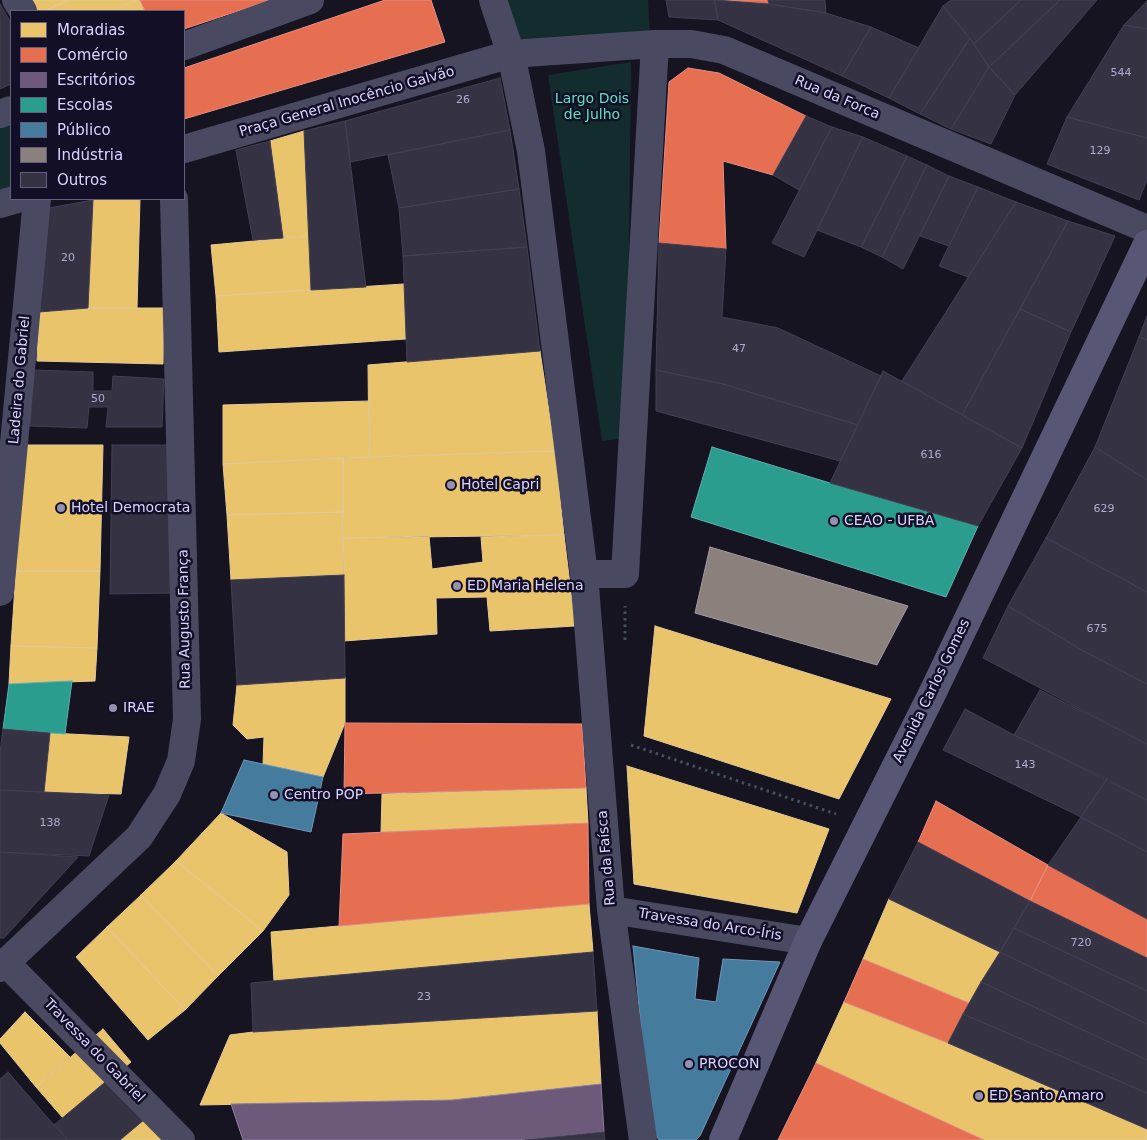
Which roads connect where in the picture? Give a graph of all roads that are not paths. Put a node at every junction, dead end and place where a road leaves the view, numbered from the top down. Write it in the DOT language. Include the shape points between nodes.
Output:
graph roads {
  1 [pos="493,0"];
  2 [pos="295,2"];
  3 [pos="655,44"];
  4 [pos="185,46"];
  5 [pos="511,54"];
  6 [pos="185,149"];
  7 [pos="14,200"];
  8 [pos="37,200"];
  9 [pos="174,200"];
  10 [pos="0,204"];
  11 [pos="1147,229"];
  12 [pos="1147,244"];
  13 [pos="584,574"];
  14 [pos="0,592"];
  15 [pos="612,910"];
  16 [pos="808,941"];
  17 [pos="3,965"];
  18 [pos="181,1140"];
  19 [pos="643,1140"];
  20 [pos="723,1140"];
  1 -- 5 [label="street"];
  2 -- 4 [label="street"];
  3 -- 5 [label="street, Rua da Forca"];
  3 -- 11 [label="street, Rua da Forca" via="690,44 724,50"];
  3 -- 13 [label="street" via="625,574"];
  5 -- 6 [label="street, Praça General Inocêncio Galvão"];
  5 -- 13 [label="street" via="531,151"];
  7 -- 10 [label="street"];
  8 -- 14 [label="street, Ladeira do Gabriel"];
  9 -- 17 [label="street, Rua Augusto França" via="187,719 181,760 167,794 139,837"];
  12 -- 16 [label="main road, Avenida Carlos Gomes"];
  13 -- 15 [label="street, Rua da Faísca"];
  15 -- 16 [label="street, Travessa do Arco-Íris"];
  15 -- 19 [label="street, Rua da Faísca"];
  16 -- 20 [label="main road, Avenida Carlos Gomes"];
  17 -- 18 [label="street, Travessa do Gabriel"];
}
